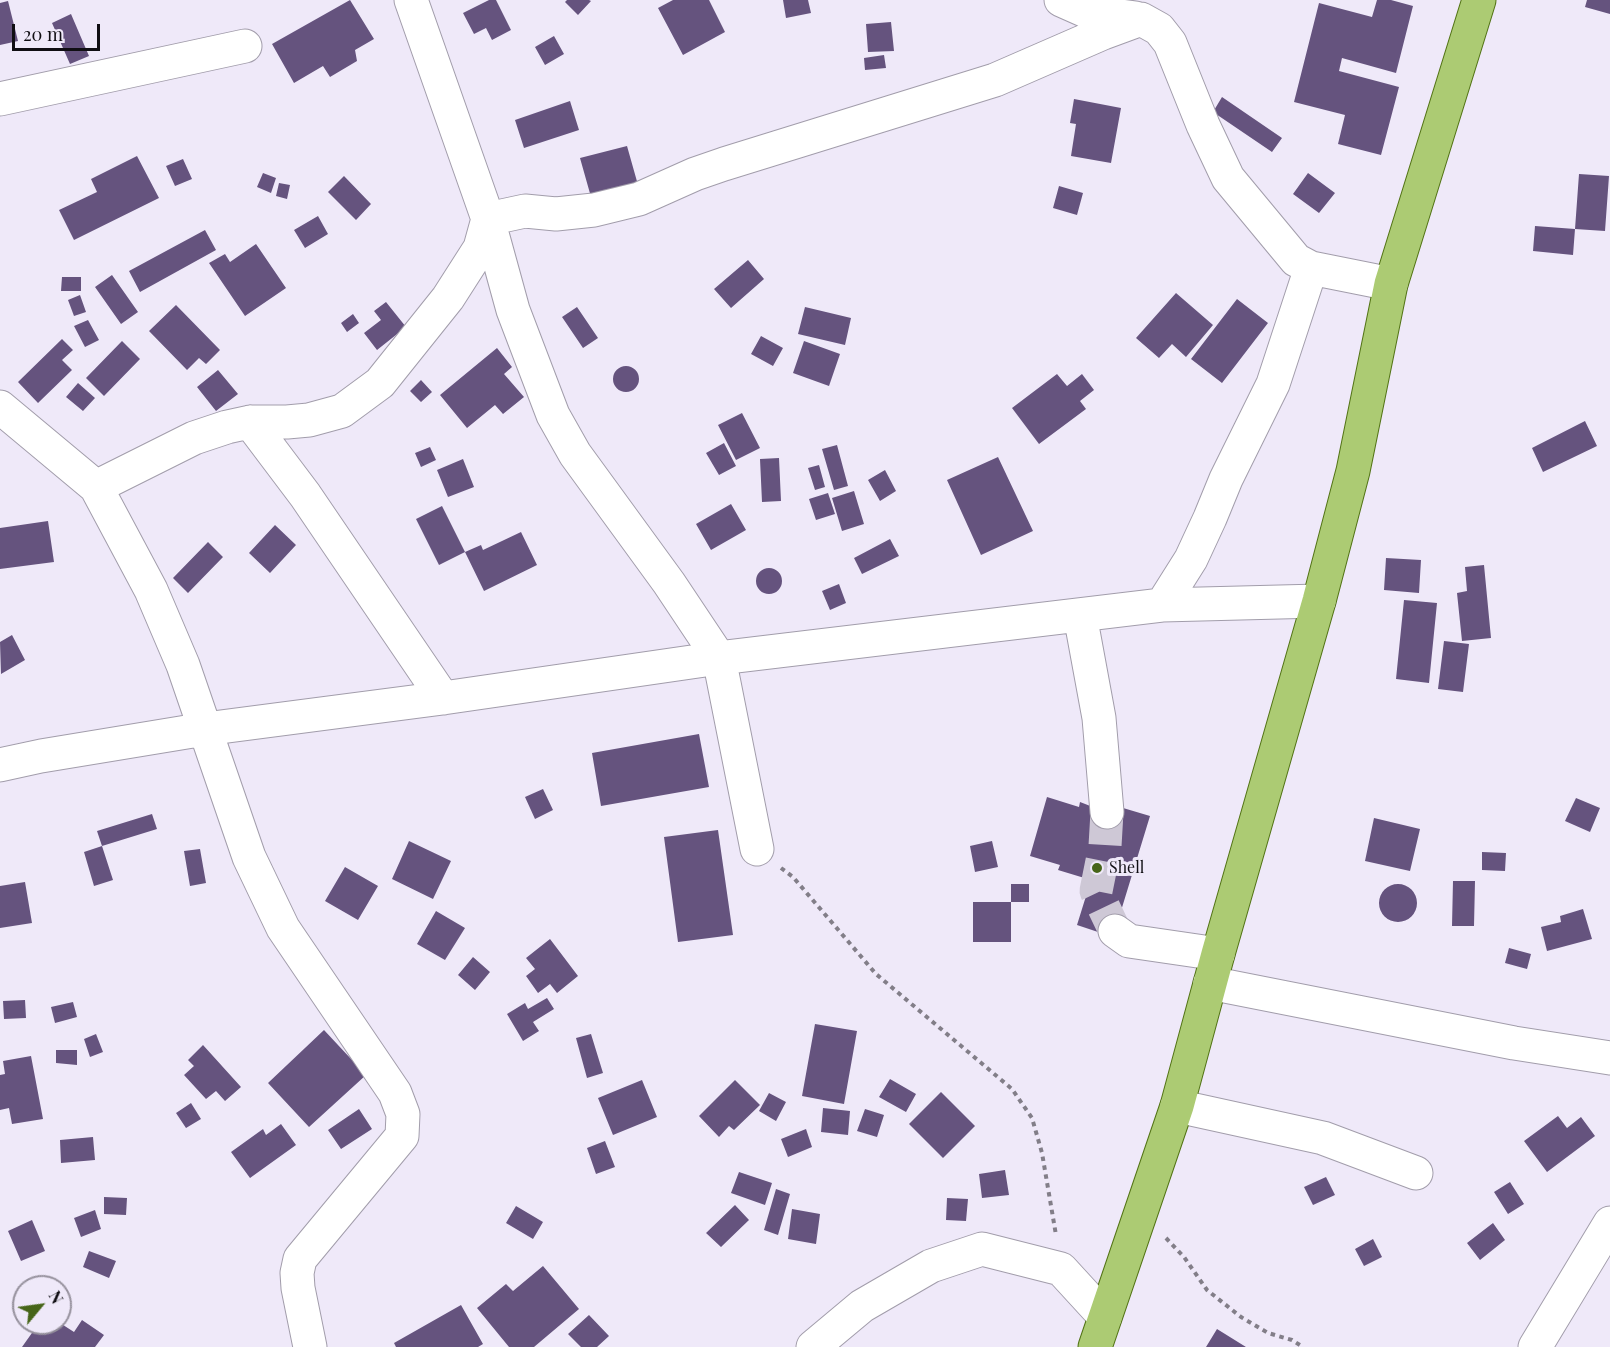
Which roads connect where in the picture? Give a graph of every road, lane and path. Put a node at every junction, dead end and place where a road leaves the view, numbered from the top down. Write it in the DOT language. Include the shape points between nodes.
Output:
graph roads {
  1 [pos="411,0"];
  2 [pos="1061,0"];
  3 [pos="1479,0"];
  4 [pos="1141,19"];
  5 [pos="245,46"];
  6 [pos="0,99"];
  7 [pos="488,219"];
  8 [pos="1311,268"];
  9 [pos="1391,284"];
  10 [pos="0,407"];
  11 [pos="250,422"];
  12 [pos="96,486"];
  13 [pos="1319,601"];
  14 [pos="1162,605"];
  15 [pos="1080,615"];
  16 [pos="719,658"];
  17 [pos="443,698"];
  18 [pos="205,729"];
  19 [pos="0,765"];
  20 [pos="1107,812"];
  21 [pos="757,849"];
  22 [pos="1115,931"];
  23 [pos="1214,968"];
  24 [pos="1610,1058"];
  25 [pos="1177,1106"];
  26 [pos="1416,1173"];
  27 [pos="1140,1212"];
  28 [pos="1610,1223"];
  29 [pos="1061,1269"];
  30 [pos="1100,1332"];
  31 [pos="310,1347"];
  32 [pos="813,1347"];
  33 [pos="1303,1347"];
  34 [pos="1535,1347"];
  1 -- 7 [label="street"];
  2 -- 4 [label="street" via="1088,12"];
  3 -- 9 [label="main road"];
  4 -- 7 [label="street" via="994,80 714,167 639,199 594,210 556,214 525,211"];
  4 -- 8 [label="street" via="1159,28 1170,43 1228,177 1296,260"];
  5 -- 6 [label="street"];
  7 -- 11 [label="street" via="480,248 462,279 380,383 342,411 309,420"];
  7 -- 16 [label="street" via="513,310 553,415 586,470"];
  8 -- 9 [label="street"];
  8 -- 14 [label="street" via="1273,384 1191,559"];
  9 -- 13 [label="main road" via="1353,471"];
  10 -- 12 [label="street"];
  11 -- 12 [label="street" via="194,438"];
  11 -- 17 [label="street" via="305,495"];
  12 -- 18 [label="street" via="151,590"];
  13 -- 14 [label="street"];
  13 -- 23 [label="main road"];
  14 -- 15 [label="street"];
  15 -- 16 [label="street"];
  15 -- 20 [label="street" via="1099,718"];
  16 -- 17 [label="street"];
  16 -- 21 [label="street"];
  17 -- 18 [label="street"];
  18 -- 19 [label="street"];
  18 -- 31 [label="street" via="249,857 283,928 395,1093 403,1114 402,1136 300,1259 298,1288"];
  21 -- 29 [label="path" via="793,877 876,974 1012,1089 1032,1118 1042,1153"];
  22 -- 23 [label="street" via="1128,941"];
  23 -- 24 [label="street" via="1514,1043"];
  23 -- 25 [label="main road"];
  25 -- 26 [label="street" via="1323,1138"];
  25 -- 27 [label="main road"];
  27 -- 30 [label="main road"];
  27 -- 33 [label="path" via="1184,1257 1207,1290 1268,1333"];
  28 -- 34 [label="street"];
  29 -- 30 [label="street"];
  29 -- 32 [label="street" via="982,1249 931,1266 862,1306"];
}
